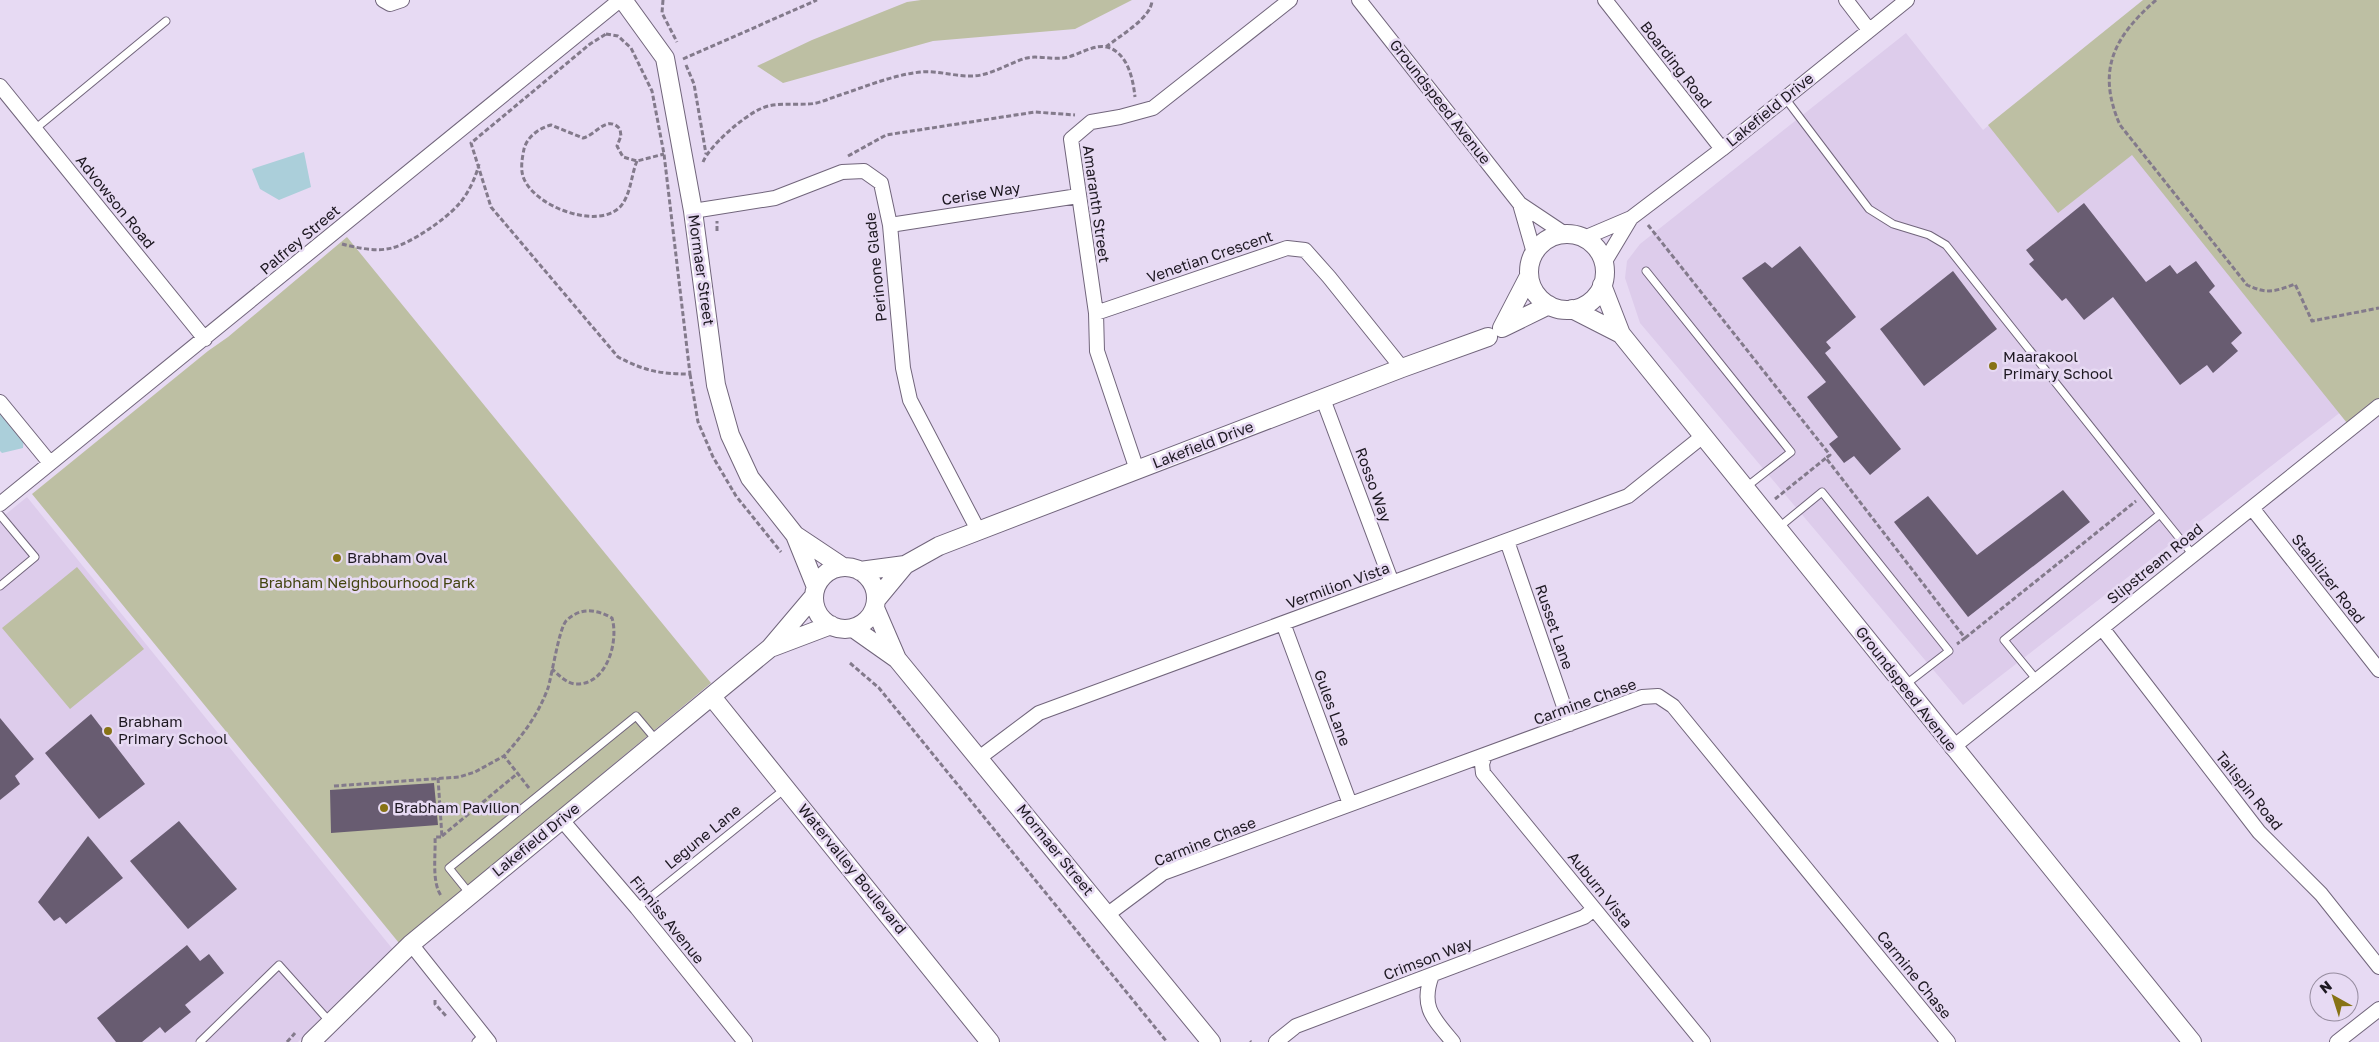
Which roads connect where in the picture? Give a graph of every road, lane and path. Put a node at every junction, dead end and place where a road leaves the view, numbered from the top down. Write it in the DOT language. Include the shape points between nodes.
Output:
graph roads {
  1 [pos="383,0"];
  2 [pos="402,0"];
  3 [pos="621,0"];
  4 [pos="663,0"];
  5 [pos="817,0"];
  6 [pos="1152,0"];
  7 [pos="1290,0"];
  8 [pos="1359,0"];
  9 [pos="1605,0"];
  10 [pos="1846,0"];
  11 [pos="1907,0"];
  12 [pos="2156,0"];
  13 [pos="166,21"];
  14 [pos="1870,30"];
  15 [pos="1106,47"];
  16 [pos="683,59"];
  17 [pos="0,86"];
  18 [pos="1785,98"];
  19 [pos="1137,113"];
  20 [pos="1078,116"];
  21 [pos="35,129"];
  22 [pos="1722,149"];
  23 [pos="664,154"];
  24 [pos="706,154"];
  25 [pos="844,158"];
  26 [pos="637,161"];
  27 [pos="479,162"];
  28 [pos="700,169"];
  29 [pos="1078,196"];
  30 [pos="1520,204"];
  31 [pos="693,212"];
  32 [pos="1635,215"];
  33 [pos="723,225"];
  34 [pos="890,225"];
  35 [pos="1565,234"];
  36 [pos="1584,238"];
  37 [pos="713,239"];
  38 [pos="340,244"];
  39 [pos="1534,253"];
  40 [pos="1604,263"];
  41 [pos="1646,271"];
  42 [pos="1529,276"];
  43 [pos="1602,285"];
  44 [pos="1549,305"];
  45 [pos="2379,308"];
  46 [pos="1572,309"];
  47 [pos="1096,313"];
  48 [pos="1495,332"];
  49 [pos="1621,334"];
  50 [pos="205,339"];
  51 [pos="1402,368"];
  52 [pos="690,374"];
  53 [pos="1323,399"];
  54 [pos="0,402"];
  55 [pos="2379,406"];
  56 [pos="1703,436"];
  57 [pos="1826,458"];
  58 [pos="50,463"];
  59 [pos="1137,470"];
  60 [pos="1745,488"];
  61 [pos="2144,494"];
  62 [pos="0,504"];
  63 [pos="2252,508"];
  64 [pos="1762,509"];
  65 [pos="2160,514"];
  66 [pos="0,515"];
  67 [pos="1778,528"];
  68 [pos="978,530"];
  69 [pos="795,535"];
  70 [pos="1507,541"];
  71 [pos="2193,555"];
  72 [pos="784,558"];
  73 [pos="905,565"];
  74 [pos="843,567"];
  75 [pos="860,571"];
  76 [pos="1392,583"];
  77 [pos="0,586"];
  78 [pos="815,592"];
  79 [pos="876,604"];
  80 [pos="1283,623"];
  81 [pos="831,625"];
  82 [pos="853,628"];
  83 [pos="2102,628"];
  84 [pos="1965,638"];
  85 [pos="770,648"];
  86 [pos="1948,651"];
  87 [pos="897,659"];
  88 [pos="850,663"];
  89 [pos="552,669"];
  90 [pos="2379,670"];
  91 [pos="2036,680"];
  92 [pos="1904,686"];
  93 [pos="712,697"];
  94 [pos="1570,724"];
  95 [pos="657,741"];
  96 [pos="1952,748"];
  97 [pos="1485,755"];
  98 [pos="504,756"];
  99 [pos="979,758"];
  100 [pos="518,774"];
  101 [pos="438,778"];
  102 [pos="334,786"];
  103 [pos="786,788"];
  104 [pos="536,797"];
  105 [pos="1350,804"];
  106 [pos="561,819"];
  107 [pos="442,837"];
  108 [pos="465,888"];
  109 [pos="442,897"];
  110 [pos="435,903"];
  111 [pos="637,908"];
  112 [pos="1594,909"];
  113 [pos="1108,914"];
  114 [pos="411,944"];
  115 [pos="2379,967"];
  116 [pos="1432,975"];
  117 [pos="436,998"];
  118 [pos="2379,1009"];
  119 [pos="325,1016"];
  120 [pos="452,1023"];
  121 [pos="483,1040"];
  122 [pos="200,1042"];
  123 [pos="287,1042"];
  124 [pos="311,1042"];
  125 [pos="745,1042"];
  126 [pos="990,1042"];
  127 [pos="1167,1042"];
  128 [pos="1211,1042"];
  129 [pos="1276,1042"];
  130 [pos="1453,1042"];
  131 [pos="1703,1042"];
  132 [pos="1948,1042"];
  133 [pos="2192,1042"];
  134 [pos="2337,1042"];
  1 -- 2 [label="street" via="390,4"];
  3 -- 31 [label="street, Mormaer Street" via="665,58"];
  3 -- 50 [label="street, Palfrey Street"];
  4 -- 16 [label="path" via="662,13"];
  5 -- 16 [label="path"];
  6 -- 15 [label="path" via="1142,19"];
  7 -- 19 [label="street, Amaranth Street" via="1153,108"];
  8 -- 30 [label="street, Groundspeed Avenue"];
  9 -- 22 [label="street, Boarding Road"];
  10 -- 14 [label="street"];
  11 -- 14 [label="street, Lakefield Drive"];
  12 -- 45 [label="path" via="2133,20 2111,60 2108,88 2120,125 2247,286 2262,292 2277,292 2294,284 2312,321"];
  13 -- 21 [label="lane"];
  14 -- 18 [label="street, Lakefield Drive"];
  15 -- 19 [label="path" via="1116,51 1130,70"];
  15 -- 24 [label="path" via="1068,57 1025,58 982,75 961,77 942,72 922,72 897,76 810,104 761,108"];
  16 -- 24 [label="path" via="694,84"];
  17 -- 21 [label="street, Advowson Road"];
  18 -- 22 [label="street, Lakefield Drive"];
  18 -- 61 [label="lane" via="1868,209 1893,224 1929,235 1946,245"];
  19 -- 29 [label="street, Amaranth Street" via="1091,122 1071,139"];
  20 -- 25 [label="path" via="1035,112 886,136"];
  21 -- 50 [label="street, Advowson Road"];
  22 -- 32 [label="street, Lakefield Drive"];
  23 -- 26 [label="path"];
  23 -- 27 [label="path" via="652,91 631,48 618,36 606,34 471,143"];
  23 -- 52 [label="path"];
  24 -- 28 [label="path"];
  26 -- 26 [label="path" via="623,157 617,146 620,129 609,123 583,138 561,128 544,126 529,138 522,163 525,181 544,201 570,213 604,216 626,199"];
  27 -- 38 [label="path" via="476,175 459,204 424,232 391,248 360,249"];
  27 -- 52 [label="path" via="491,207 618,357 662,374"];
  29 -- 34 [label="street, Cerise Way"];
  29 -- 47 [label="street, Amaranth Street"];
  30 -- 35 [label="street, Groundspeed Avenue"];
  30 -- 39 [label="street, Groundspeed Avenue"];
  31 -- 34 [label="street, Perinone Glade" via="775,198 842,172 864,170 881,183"];
  31 -- 69 [label="street, Mormaer Street" via="716,385 730,435 750,478"];
  32 -- 36 [label="street, Lakefield Drive"];
  32 -- 40 [label="street, Lakefield Drive"];
  32 -- 57 [label="path" via="1830,455"];
  33 -- 37 [label="path"];
  34 -- 68 [label="street, Perinone Glade" via="903,368 910,400"];
  35 -- 36 [label="street"];
  35 -- 39 [label="street" via="1547,240"];
  36 -- 40 [label="street" via="1598,251"];
  39 -- 42 [label="street"];
  40 -- 43 [label="street"];
  41 -- 60 [label="lane" via="1790,452"];
  42 -- 44 [label="street" via="1532,288"];
  42 -- 48 [label="street"];
  43 -- 46 [label="street" via="1594,298"];
  43 -- 49 [label="street, Groundspeed Avenue"];
  44 -- 46 [label="street"];
  44 -- 48 [label="street, Lakefield Drive"];
  46 -- 49 [label="street, Groundspeed Avenue"];
  47 -- 51 [label="street, Venetian Crescent" via="1287,248 1305,250"];
  47 -- 59 [label="street, Amaranth Street" via="1097,351"];
  48 -- 51 [label="street, Lakefield Drive"];
  49 -- 56 [label="street, Groundspeed Avenue"];
  50 -- 58 [label="street, Palfrey Street"];
  51 -- 53 [label="street, Lakefield Drive"];
  52 -- 72 [label="path" via="698,422 713,457 736,496"];
  53 -- 59 [label="street, Lakefield Drive"];
  53 -- 76 [label="street, Rosso Way"];
  54 -- 58 [label="street"];
  55 -- 63 [label="street, Slipstream Road"];
  56 -- 60 [label="street, Groundspeed Avenue"];
  56 -- 70 [label="street, Vermilion Vista" via="1628,496"];
  57 -- 64 [label="path"];
  57 -- 84 [label="path"];
  58 -- 62 [label="street, Palfrey Street"];
  59 -- 68 [label="street, Lakefield Drive"];
  60 -- 64 [label="street, Groundspeed Avenue"];
  61 -- 65 [label="lane"];
  61 -- 84 [label="path"];
  63 -- 71 [label="street, Slipstream Road"];
  63 -- 90 [label="street, Stabilizer Road"];
  64 -- 67 [label="street, Groundspeed Avenue"];
  65 -- 71 [label="lane"];
  65 -- 91 [label="lane" via="2004,640"];
  66 -- 77 [label="lane" via="35,557"];
  67 -- 86 [label="lane" via="1822,492"];
  67 -- 92 [label="street, Groundspeed Avenue"];
  68 -- 73 [label="street, Lakefield Drive"];
  69 -- 74 [label="street, Mormaer Street"];
  69 -- 78 [label="street, Mormaer Street"];
  70 -- 76 [label="street, Vermilion Vista"];
  70 -- 94 [label="street, Russet Lane"];
  71 -- 83 [label="street, Slipstream Road"];
  73 -- 75 [label="street, Lakefield Drive"];
  73 -- 79 [label="street, Lakefield Drive"];
  74 -- 75 [label="street"];
  74 -- 78 [label="street" via="826,574"];
  75 -- 79 [label="street" via="873,583"];
  76 -- 80 [label="street, Vermilion Vista"];
  78 -- 81 [label="street" via="818,612"];
  78 -- 85 [label="street, Lakefield Drive"];
  79 -- 82 [label="street" via="866,622"];
  79 -- 87 [label="street, Mormaer Street"];
  80 -- 99 [label="street, Vermilion Vista" via="1039,713"];
  80 -- 105 [label="street, Gules Lane"];
  81 -- 82 [label="street" via="840,629"];
  81 -- 85 [label="street, Lakefield Drive"];
  82 -- 87 [label="street, Mormaer Street"];
  83 -- 91 [label="street, Slipstream Road"];
  83 -- 115 [label="street, Tailspin Road" via="2259,832 2321,894"];
  84 -- 86 [label="path"];
  85 -- 93 [label="street, Lakefield Drive"];
  86 -- 92 [label="lane"];
  87 -- 99 [label="street, Mormaer Street"];
  88 -- 127 [label="path" via="880,688"];
  89 -- 89 [label="path" via="564,623 577,613 588,610 601,611 612,618 613,650 607,666 591,680 576,684 564,680"];
  89 -- 98 [label="path" via="537,714"];
  91 -- 96 [label="street, Slipstream Road"];
  92 -- 96 [label="street, Groundspeed Avenue"];
  93 -- 95 [label="street, Lakefield Drive"];
  93 -- 103 [label="street, Watervalley Boulevard"];
  94 -- 97 [label="street, Carmine Chase"];
  94 -- 132 [label="street, Carmine Chase" via="1642,697 1658,696 1673,706"];
  95 -- 104 [label="lane" via="636,716"];
  95 -- 106 [label="street, Lakefield Drive"];
  96 -- 133 [label="street, Groundspeed Avenue"];
  97 -- 105 [label="street, Carmine Chase"];
  97 -- 112 [label="street, Auburn Vista" via="1483,773"];
  98 -- 100 [label="path"];
  98 -- 101 [label="path" via="475,772"];
  99 -- 113 [label="street, Mormaer Street"];
  100 -- 104 [label="path"];
  100 -- 107 [label="path"];
  101 -- 102 [label="path"];
  101 -- 107 [label="path"];
  103 -- 111 [label="lane, Legune Lane"];
  103 -- 126 [label="street, Watervalley Boulevard"];
  104 -- 108 [label="lane" via="449,868"];
  105 -- 113 [label="street, Carmine Chase" via="1163,873"];
  106 -- 108 [label="street, Lakefield Drive"];
  106 -- 111 [label="street, Finniss Avenue"];
  107 -- 109 [label="path" via="435,837 437,884"];
  108 -- 109 [label="path"];
  108 -- 114 [label="street, Lakefield Drive"];
  109 -- 110 [label="path"];
  111 -- 125 [label="street, Finniss Avenue"];
  112 -- 116 [label="street, Crimson Way" via="1584,917"];
  112 -- 131 [label="street, Auburn Vista"];
  113 -- 128 [label="street, Mormaer Street"];
  114 -- 119 [label="street, Lakefield Drive"];
  114 -- 121 [label="street"];
  116 -- 129 [label="street, Crimson Way" via="1296,1026"];
  116 -- 130 [label="street" via="1426,990 1427,1003 1431,1015"];
  117 -- 120 [label="path" via="435,1004"];
  118 -- 134 [label="street"];
  119 -- 122 [label="lane" via="279,964"];
  119 -- 123 [label="path"];
  119 -- 124 [label="street, Lakefield Drive"];
}
